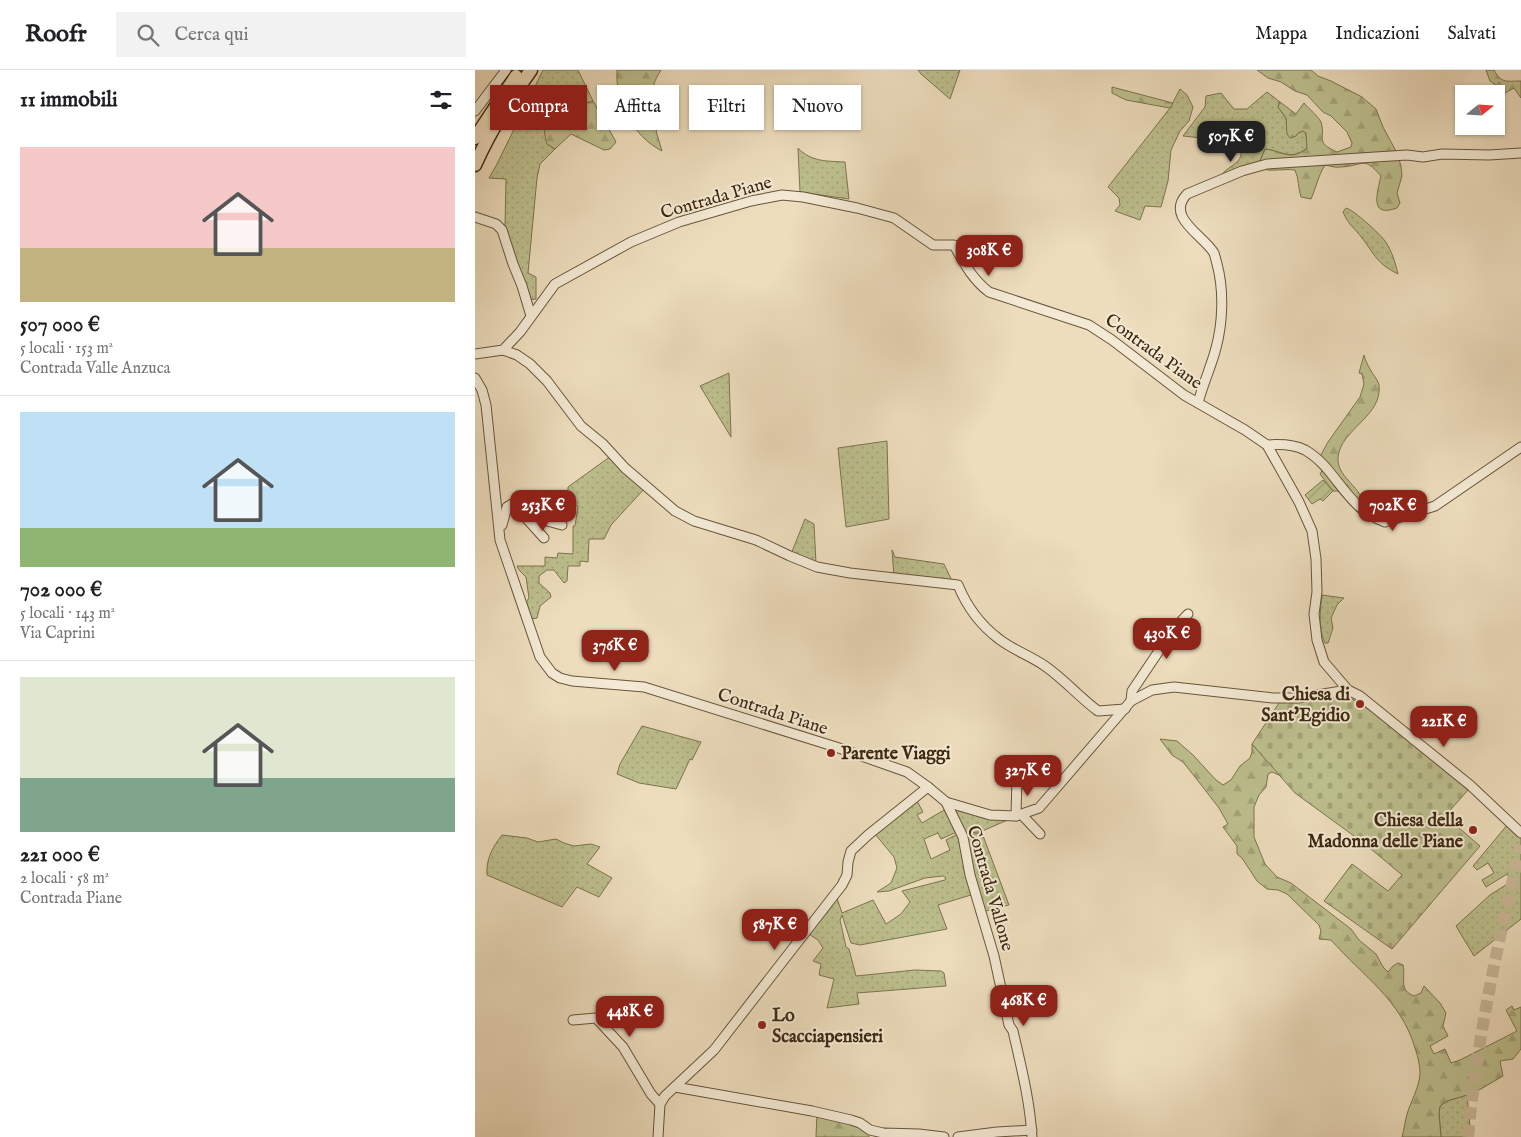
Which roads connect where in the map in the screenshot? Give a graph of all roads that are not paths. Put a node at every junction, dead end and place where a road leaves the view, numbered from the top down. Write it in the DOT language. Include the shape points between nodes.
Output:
graph roads {
  1 [pos="505,70"];
  2 [pos="521,70"];
  3 [pos="531,70"];
  4 [pos="475,111"];
  5 [pos="475,138"];
  6 [pos="1521,153"];
  7 [pos="475,165"];
  8 [pos="475,217"];
  9 [pos="531,316"];
  10 [pos="503,350"];
  11 [pos="475,354"];
  12 [pos="475,378"];
  13 [pos="1198,403"];
  14 [pos="1267,445"];
  15 [pos="1521,447"];
  16 [pos="523,509"];
  17 [pos="562,525"];
  18 [pos="544,538"];
  19 [pos="501,540"];
  20 [pos="1188,614"];
  21 [pos="1348,690"];
  22 [pos="1128,705"];
  23 [pos="1012,773"];
  24 [pos="928,787"];
  25 [pos="946,802"];
  26 [pos="1019,816"];
  27 [pos="1521,833"];
  28 [pos="1040,834"];
  29 [pos="573,1020"];
  30 [pos="675,1087"];
  31 [pos="660,1104"];
  32 [pos="1032,1134"];
  33 [pos="657,1137"];
  34 [pos="944,1137"];
  35 [pos="958,1137"];
  1 -- 4 [label="street"];
  2 -- 5 [label="highway"];
  3 -- 7 [label="highway" via="505,106"];
  6 -- 13 [label="street" via="1267,164 1187,194 1181,200 1183,220 1214,253 1222,295 1217,346"];
  8 -- 9 [label="street" via="496,224 502,230"];
  9 -- 10 [label="street, Contrada Piane"];
  9 -- 13 [label="street, Contrada Piane" via="555,284 631,242 679,222 751,201 782,195 803,197 894,218 933,245 954,245 972,276 989,292 1089,325"];
  10 -- 11 [label="street"];
  10 -- 22 [label="street" via="530,364 581,426 675,511 694,521 757,540 817,567 959,585 977,619 1000,640 1045,666 1085,702 1098,711"];
  12 -- 19 [label="street, Contrada Piane" via="486,405"];
  13 -- 14 [label="street, Contrada Piane"];
  14 -- 15 [label="street" via="1281,444 1304,450 1314,457 1347,496 1364,511 1385,522 1435,506"];
  14 -- 21 [label="street, Contrada Piane" via="1312,531 1316,559 1314,614 1317,640 1324,662"];
  16 -- 17 [label="street" via="536,518"];
  16 -- 18 [label="street" via="527,519"];
  16 -- 19 [label="street" via="518,504 507,507"];
  19 -- 24 [label="street, Contrada Piane" via="538,652 560,678 644,687 907,772"];
  20 -- 22 [label="street" via="1173,630 1132,691"];
  21 -- 22 [label="street" via="1298,698 1273,698 1174,687 1152,690"];
  21 -- 27 [label="street, Contrada Piane" via="1360,696 1447,766"];
  22 -- 26 [label="street" via="1039,808"];
  23 -- 26 [label="street" via="1017,776"];
  24 -- 25 [label="street, Contrada Piane"];
  24 -- 30 [label="street" via="851,851 842,885 714,1050"];
  25 -- 26 [label="street, Contrada Piane" via="990,815"];
  25 -- 32 [label="street, Contrada Vallone" via="963,837 969,875 994,956 1023,1072"];
  26 -- 28 [label="street"];
  29 -- 31 [label="street" via="596,1018 623,1047"];
  30 -- 31 [label="street"];
  30 -- 34 [label="street" via="832,1115 883,1134"];
  31 -- 33 [label="street"];
  32 -- 35 [label="street" via="997,1132"];
}
